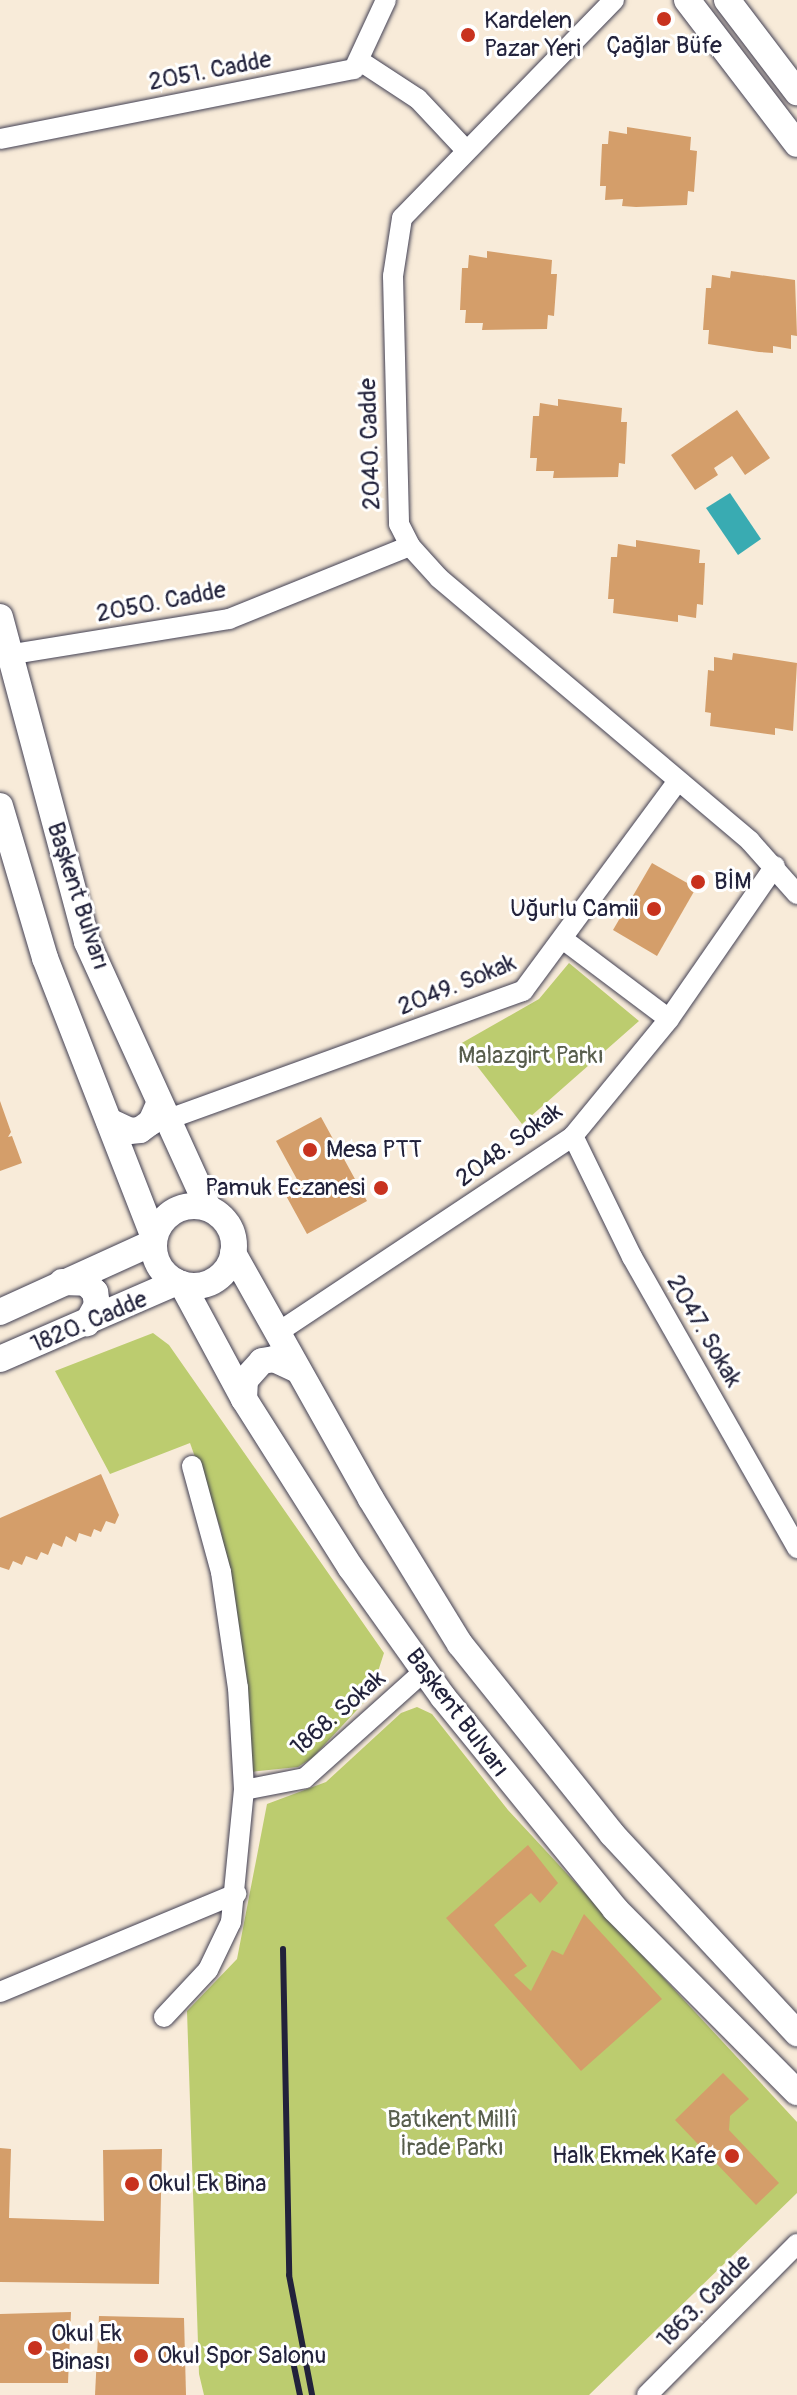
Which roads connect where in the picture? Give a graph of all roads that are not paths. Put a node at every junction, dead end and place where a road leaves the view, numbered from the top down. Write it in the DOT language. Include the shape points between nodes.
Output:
graph roads {
  1 [pos="386,0"];
  2 [pos="614,0"];
  3 [pos="687,0"];
  4 [pos="727,0"];
  5 [pos="360,61"];
  6 [pos="797,92"];
  7 [pos="0,139"];
  8 [pos="797,144"];
  9 [pos="465,149"];
  10 [pos="410,546"];
  11 [pos="0,617"];
  12 [pos="7,655"];
  13 [pos="678,781"];
  14 [pos="0,806"];
  15 [pos="775,866"];
  16 [pos="797,894"];
  17 [pos="564,940"];
  18 [pos="669,1019"];
  19 [pos="162,1112"];
  20 [pos="109,1121"];
  21 [pos="573,1136"];
  22 [pos="208,1208"];
  23 [pos="154,1239"];
  24 [pos="233,1253"];
  25 [pos="62,1282"];
  26 [pos="180,1283"];
  27 [pos="0,1312"];
  28 [pos="87,1323"];
  29 [pos="277,1333"];
  30 [pos="0,1359"];
  31 [pos="298,1370"];
  32 [pos="244,1399"];
  33 [pos="192,1466"];
  34 [pos="797,1548"];
  35 [pos="423,1672"];
  36 [pos="244,1790"];
  37 [pos="236,1894"];
  38 [pos="0,1992"];
  39 [pos="164,2017"];
  40 [pos="797,2033"];
  41 [pos="797,2092"];
  42 [pos="797,2244"];
  43 [pos="647,2395"];
  1 -- 5 [label="street"];
  2 -- 9 [label="street, 2040. Cadde"];
  3 -- 8 [label="main road"];
  4 -- 6 [label="main road"];
  5 -- 7 [label="street, 2051. Cadde" via="349,70"];
  5 -- 9 [label="street" via="418,99"];
  9 -- 10 [label="street, 2040. Cadde" via="412,202 402,218 394,256 396,504"];
  10 -- 12 [label="street, 2050. Cadde" via="229,619"];
  10 -- 13 [label="street, 2040. Cadde" via="439,578"];
  11 -- 12 [label="main road, Başkent Bulvarı"];
  12 -- 19 [label="main road, Başkent Bulvarı" via="87,942"];
  13 -- 15 [label="street, 2040. Cadde"];
  13 -- 17 [label="street, 2049. Sokak"];
  14 -- 20 [label="main road, Başkent Bulvarı" via="45,958"];
  15 -- 16 [label="street, 2040. Cadde"];
  15 -- 18 [label="street, 2048. Sokak"];
  17 -- 18 [label="street"];
  17 -- 19 [label="street, 2049. Sokak" via="523,991"];
  18 -- 21 [label="street, 2048. Sokak"];
  19 -- 20 [label="main road" via="140,1130"];
  19 -- 22 [label="main road, Başkent Bulvarı"];
  20 -- 23 [label="main road, Başkent Bulvarı"];
  21 -- 29 [label="street, 2048. Sokak"];
  21 -- 34 [label="street, 2047. Sokak" via="632,1257"];
  22 -- 23 [label="main road" via="169,1214"];
  22 -- 24 [label="main road" via="229,1226"];
  23 -- 25 [label="main road, 1820. Cadde"];
  23 -- 26 [label="main road" via="158,1263"];
  24 -- 26 [label="main road" via="213,1282"];
  24 -- 29 [label="main road, Başkent Bulvarı"];
  25 -- 27 [label="main road, 1820. Cadde"];
  25 -- 28 [label="main road" via="77,1280 95,1292 97,1305"];
  26 -- 28 [label="main road, 1820. Cadde"];
  26 -- 32 [label="main road, Başkent Bulvarı"];
  28 -- 30 [label="main road, 1820. Cadde"];
  29 -- 31 [label="main road, Başkent Bulvarı"];
  31 -- 32 [label="main road" via="274,1359 262,1361 245,1380"];
  31 -- 40 [label="main road, Başkent Bulvarı" via="460,1644 612,1834"];
  32 -- 35 [label="main road, Başkent Bulvarı"];
  33 -- 36 [label="street" via="221,1572 238,1688"];
  35 -- 36 [label="street, 1868. Sokak" via="305,1778"];
  35 -- 41 [label="main road, Başkent Bulvarı" via="615,1909"];
  36 -- 37 [label="street"];
  37 -- 38 [label="street"];
  37 -- 39 [label="street" via="221,1948 194,1989"];
  42 -- 43 [label="street, 1863. Cadde"];
}
